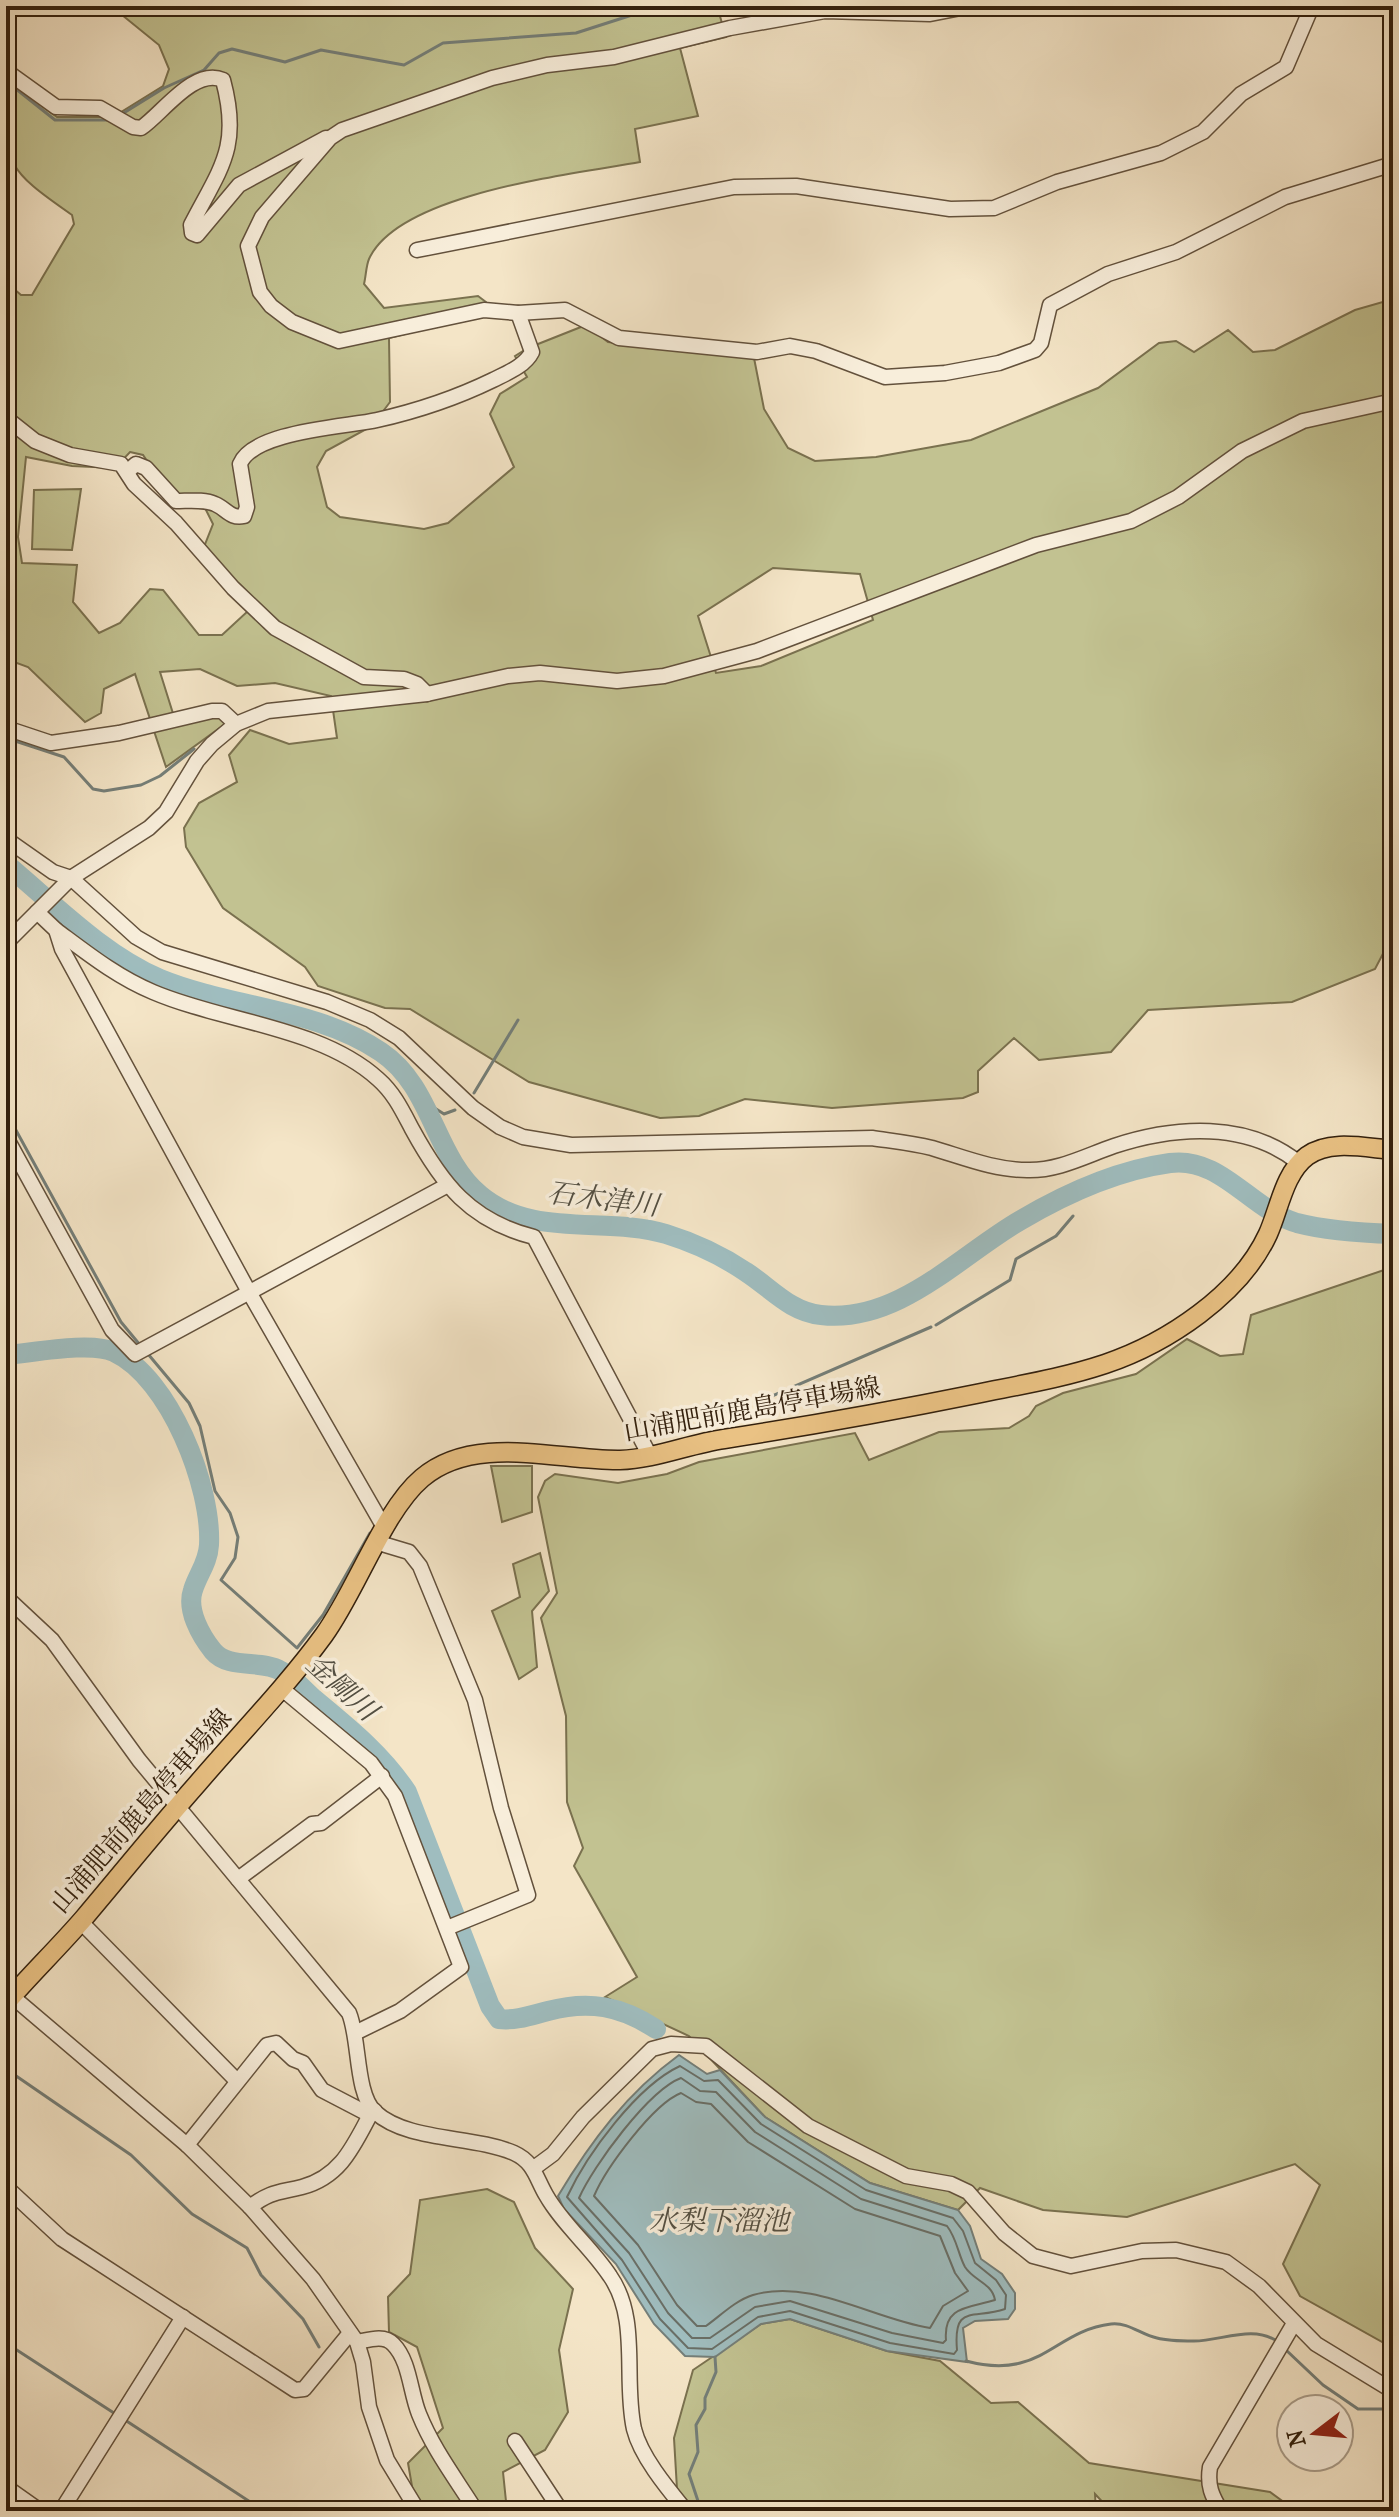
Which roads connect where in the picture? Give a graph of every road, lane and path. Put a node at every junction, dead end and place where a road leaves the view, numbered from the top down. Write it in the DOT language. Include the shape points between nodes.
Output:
graph roads {
  1 [pos="971,6"];
  2 [pos="1312,6"];
  3 [pos="6,71"];
  4 [pos="330,138"];
  5 [pos="1393,164"];
  6 [pos="417,250"];
  7 [pos="518,313"];
  8 [pos="1393,401"];
  9 [pos="6,418"];
  10 [pos="128,471"];
  11 [pos="427,694"];
  12 [pos="236,724"];
  13 [pos="6,728"];
  14 [pos="6,839"];
  15 [pos="71,878"];
  16 [pos="37,911"];
  17 [pos="56,930"];
  18 [pos="6,943"];
  19 [pos="6,1137"];
  20 [pos="1393,1150"];
  21 [pos="1299,1163"];
  22 [pos="446,1186"];
  23 [pos="249,1292"];
  24 [pos="650,1456"];
  25 [pos="382,1536"];
  26 [pos="6,1597"];
  27 [pos="281,1688"];
  28 [pos="382,1776"];
  29 [pos="178,1804"];
  30 [pos="238,1879"];
  31 [pos="81,1922"];
  32 [pos="447,1928"];
  33 [pos="8,1997"];
  34 [pos="357,2032"];
  35 [pos="236,2080"];
  36 [pos="372,2113"];
  37 [pos="187,2145"];
  38 [pos="534,2168"];
  39 [pos="6,2187"];
  40 [pos="250,2207"];
  41 [pos="183,2317"];
  42 [pos="1290,2331"];
  43 [pos="353,2337"];
  44 [pos="1393,2391"];
  45 [pos="515,2441"];
  46 [pos="6,2487"];
  47 [pos="40,2511"];
  48 [pos="61,2511"];
  49 [pos="418,2511"];
  50 [pos="476,2511"];
  51 [pos="561,2511"];
  52 [pos="686,2511"];
  53 [pos="1221,2511"];
  1 -- 4 [label="street" via="930,14 805,13 614,57 547,65 492,78"];
  2 -- 6 [label="street" via="1286,67 1241,94 1203,132 1161,153 1057,182 994,208 950,209 796,186 734,187"];
  3 -- 4 [label="street" via="56,107 100,108 141,128 175,94 214,78 223,80 233,125 225,161 191,225 197,235 239,185"];
  4 -- 7 [label="street" via="250,236 260,292 271,306 292,322 339,341 484,310"];
  5 -- 7 [label="street" via="1285,197 1176,252 1108,274 1050,305 1035,350 945,373 885,377 803,348 757,352 619,338 574,312"];
  7 -- 10 [label="street" via="532,352 512,371 459,396 377,420 300,432 251,450 240,464 244,516 232,516 203,501 176,501 146,468 136,464"];
  8 -- 11 [label="street" via="1303,421 1242,451 1178,497 1131,521 1036,545 757,651 664,676 617,681 540,673"];
  9 -- 10 [label="street" via="35,441"];
  10 -- 11 [label="street" via="134,484 275,628 364,677 404,679"];
  11 -- 12 [label="street" via="268,711"];
  12 -- 13 [label="street" via="222,711 212,711 51,743"];
  12 -- 15 [label="street" via="197,761 166,812 149,828"];
  14 -- 15 [label="street" via="53,872"];
  15 -- 16 [label="street"];
  15 -- 21 [label="street" via="136,937 162,952 370,1020 399,1038 473,1108 523,1137 571,1145 872,1138 1031,1171 1156,1135 1228,1132 1278,1146"];
  16 -- 17 [label="street"];
  16 -- 18 [label="street"];
  17 -- 22 [label="street" via="117,974 155,993 288,1034 340,1054 378,1078 398,1101"];
  17 -- 23 [label="street"];
  19 -- 23 [label="street" via="112,1330 135,1354"];
  20 -- 21 [label="main road" via="1328,1147"];
  21 -- 24 [label="main road, 山浦肥前鹿島停車場線" via="1268,1234 1216,1300 1164,1336 1104,1364 864,1417 701,1442"];
  22 -- 23 [label="street"];
  22 -- 24 [label="street" via="485,1220 534,1237"];
  23 -- 25 [label="street"];
  24 -- 25 [label="main road, 山浦肥前鹿島停車場線" via="621,1460 503,1453 453,1461 423,1476"];
  25 -- 27 [label="main road, 山浦肥前鹿島停車場線" via="339,1613"];
  25 -- 32 [label="street" via="409,1552 420,1566 475,1700 528,1895"];
  26 -- 29 [label="street" via="52,1640 139,1760"];
  27 -- 28 [label="street"];
  27 -- 29 [label="main road, 山浦肥前鹿島停車場線"];
  28 -- 30 [label="street"];
  28 -- 32 [label="street" via="395,1796"];
  29 -- 30 [label="street"];
  29 -- 31 [label="main road, 山浦肥前鹿島停車場線"];
  30 -- 34 [label="street" via="349,2013"];
  31 -- 33 [label="main road, 山浦肥前鹿島停車場線"];
  31 -- 35 [label="street"];
  32 -- 34 [label="street" via="461,1967 400,2011"];
  33 -- 37 [label="street"];
  34 -- 36 [label="street"];
  35 -- 36 [label="street" via="267,2045 276,2043 303,2063 322,2090"];
  35 -- 37 [label="street"];
  36 -- 38 [label="street" via="419,2133 466,2138 513,2153"];
  36 -- 40 [label="street" via="345,2161 327,2176 269,2193"];
  37 -- 40 [label="street"];
  38 -- 42 [label="street" via="652,2049 706,2046 822,2133 906,2176 968,2192 1033,2256 1071,2266 1142,2251 1202,2254 1226,2262 1259,2286"];
  38 -- 52 [label="street" via="559,2216 623,2294 635,2433"];
  39 -- 41 [label="street" via="62,2239"];
  40 -- 43 [label="street" via="313,2279"];
  41 -- 43 [label="street" via="295,2390 304,2389"];
  41 -- 48 [label="street"];
  42 -- 44 [label="street"];
  42 -- 53 [label="street" via="1210,2467 1211,2495"];
  43 -- 49 [label="street" via="387,2460"];
  43 -- 50 [label="street" via="393,2344 439,2456"];
  45 -- 51 [label="street"];
  46 -- 47 [label="street"];
}
